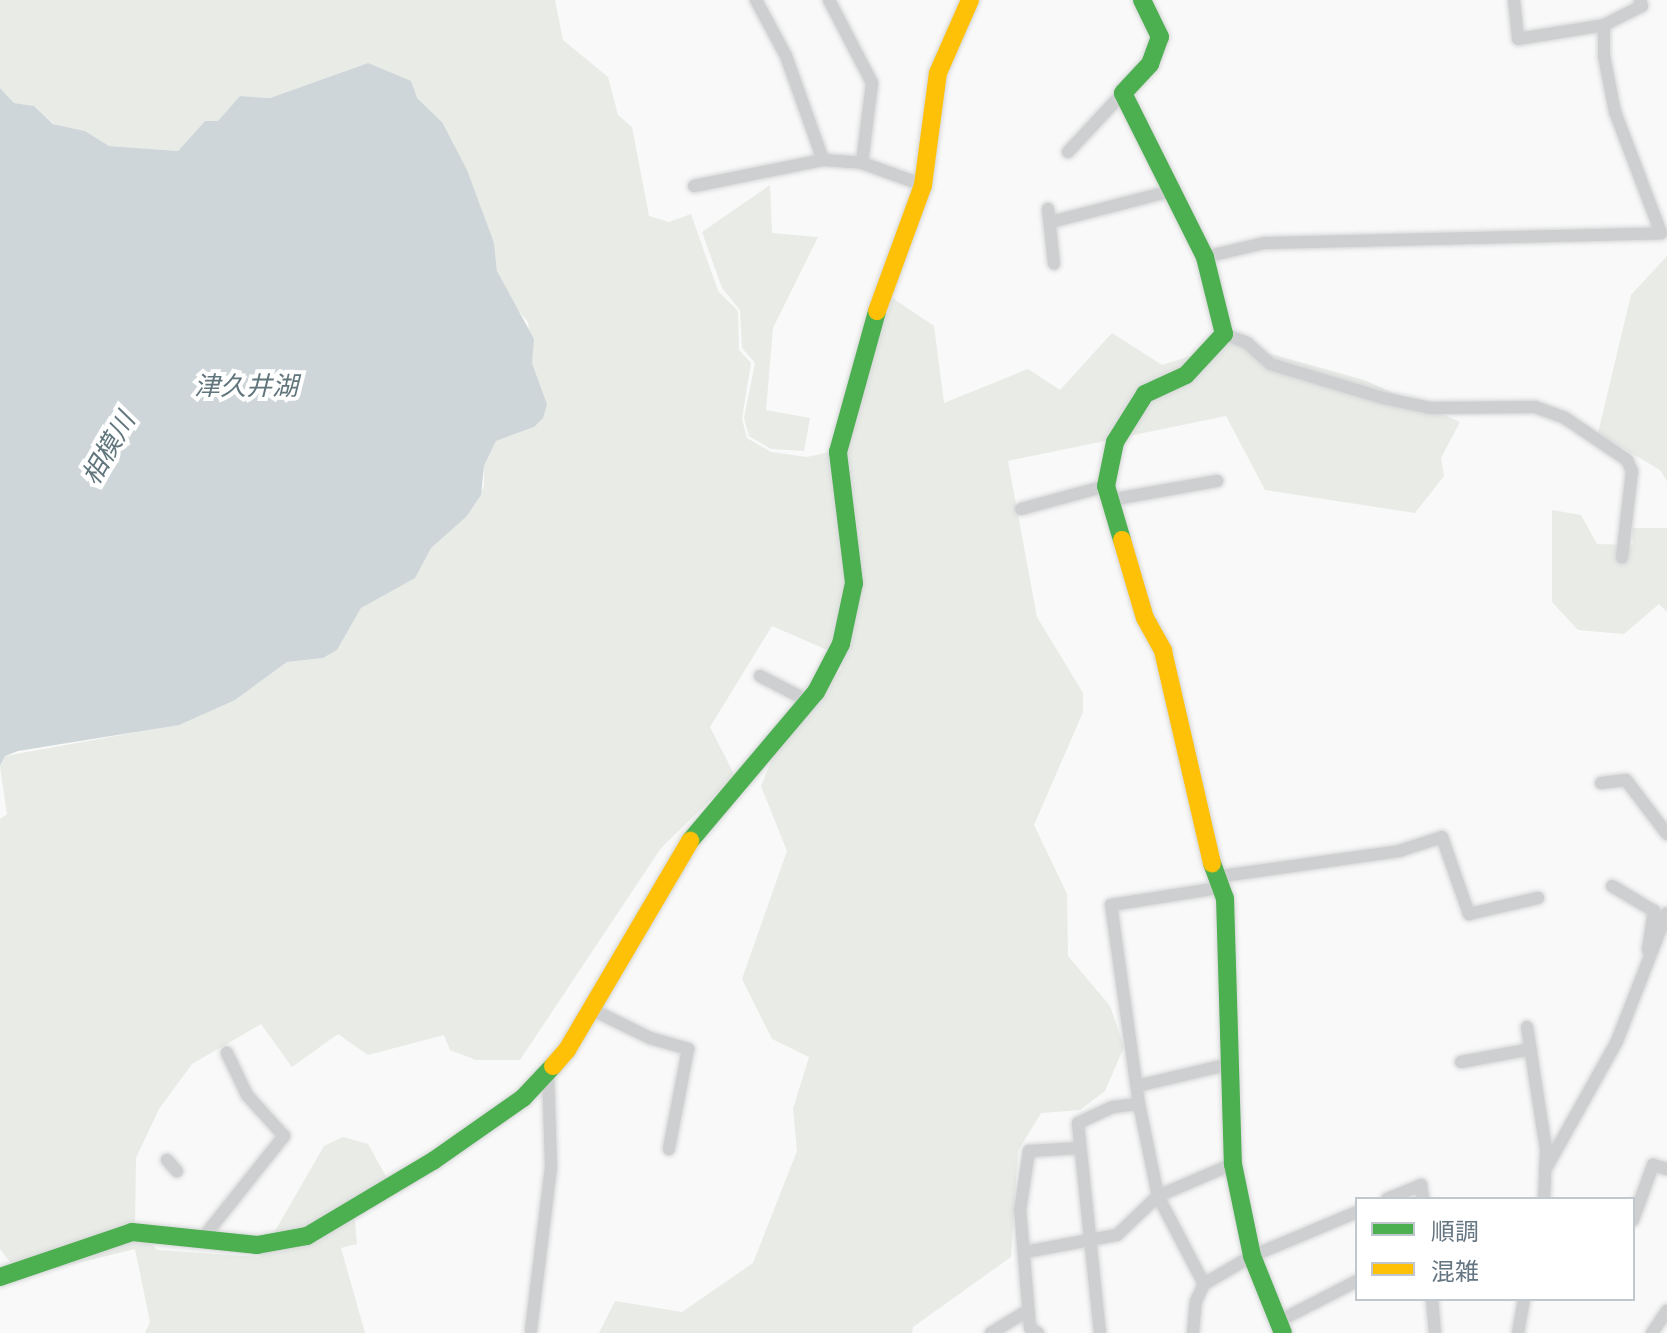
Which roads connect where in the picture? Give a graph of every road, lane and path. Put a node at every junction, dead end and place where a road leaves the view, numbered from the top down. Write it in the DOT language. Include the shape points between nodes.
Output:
graph roads {
  1 [pos="756,0"];
  2 [pos="829,0"];
  3 [pos="970,0"];
  4 [pos="1142,0"];
  5 [pos="1514,0"];
  6 [pos="1640,0"];
  7 [pos="1604,25"];
  8 [pos="1123,93"];
  9 [pos="1068,152"];
  10 [pos="823,160"];
  11 [pos="862,163"];
  12 [pos="923,185"];
  13 [pos="694,186"];
  14 [pos="1175,190"];
  15 [pos="1205,257"];
  16 [pos="1054,264"];
  17 [pos="1224,334"];
  18 [pos="1217,481"];
  19 [pos="1108,493"];
  20 [pos="1021,509"];
  21 [pos="1622,557"];
  22 [pos="760,676"];
  23 [pos="808,701"];
  24 [pos="1601,783"];
  25 [pos="1667,834"];
  26 [pos="1216,882"];
  27 [pos="1612,886"];
  28 [pos="1538,898"];
  29 [pos="1667,913"];
  30 [pos="1650,957"];
  31 [pos="591,1009"];
  32 [pos="1527,1027"];
  33 [pos="1531,1049"];
  34 [pos="227,1053"];
  35 [pos="1461,1062"];
  36 [pos="1230,1064"];
  37 [pos="548,1073"];
  38 [pos="1137,1086"];
  39 [pos="1139,1104"];
  40 [pos="1080,1148"];
  41 [pos="669,1149"];
  42 [pos="167,1160"];
  43 [pos="1233,1164"];
  44 [pos="1667,1169"];
  45 [pos="1545,1170"];
  46 [pos="177,1171"];
  47 [pos="1158,1196"];
  48 [pos="1392,1197"];
  49 [pos="1423,1197"];
  50 [pos="1544,1197"];
  51 [pos="1355,1213"];
  52 [pos="1635,1214"];
  53 [pos="202,1239"];
  54 [pos="1090,1243"];
  55 [pos="1025,1252"];
  56 [pos="1252,1256"];
  57 [pos="0,1277"];
  58 [pos="1355,1282"];
  59 [pos="1204,1284"];
  60 [pos="1432,1301"];
  61 [pos="1524,1301"];
  62 [pos="1029,1310"];
  63 [pos="1667,1311"];
  64 [pos="1281,1327"];
  65 [pos="531,1330"];
  66 [pos="991,1333"];
  67 [pos="1038,1333"];
  68 [pos="1100,1333"];
  69 [pos="1193,1333"];
  70 [pos="1435,1333"];
  71 [pos="1518,1333"];
  72 [pos="1652,1333"];
  1 -- 10 [label="street" via="786,56"];
  2 -- 11 [label="street" via="872,83"];
  3 -- 12 [label="street" via="938,73"];
  4 -- 8 [label="street" via="1160,37 1150,64"];
  5 -- 7 [label="street" via="1518,39"];
  6 -- 7 [label="street" via="1642,6"];
  7 -- 15 [label="street" via="1615,112 1661,233 1264,243"];
  8 -- 9 [label="street"];
  8 -- 14 [label="street"];
  10 -- 11 [label="street"];
  10 -- 13 [label="street"];
  11 -- 12 [label="street"];
  12 -- 23 [label="street" via="871,329 842,435 837,471 854,583 841,644"];
  14 -- 15 [label="street"];
  14 -- 16 [label="street" via="1050,216"];
  15 -- 17 [label="street"];
  17 -- 19 [label="street" via="1186,375 1138,402 1115,442"];
  17 -- 21 [label="street" via="1247,343 1270,364 1383,398 1430,408 1535,407 1565,418 1627,460 1632,471"];
  18 -- 19 [label="street"];
  19 -- 20 [label="street"];
  19 -- 26 [label="street" via="1145,618 1163,651"];
  22 -- 23 [label="street"];
  23 -- 31 [label="street" via="692,838"];
  24 -- 25 [label="street" via="1626,780"];
  26 -- 28 [label="street" via="1399,851 1442,837 1469,914"];
  26 -- 36 [label="street" via="1225,898"];
  26 -- 38 [label="street" via="1111,905"];
  27 -- 30 [label="street" via="1654,911"];
  29 -- 30 [label="street"];
  30 -- 45 [label="street" via="1617,1041"];
  31 -- 37 [label="street"];
  31 -- 41 [label="street" via="650,1038 688,1049"];
  32 -- 33 [label="street"];
  33 -- 35 [label="street"];
  33 -- 45 [label="street"];
  34 -- 53 [label="street" via="247,1095 284,1136"];
  36 -- 38 [label="street"];
  36 -- 43 [label="street"];
  37 -- 53 [label="street" via="523,1098 433,1161 307,1236 257,1245"];
  37 -- 65 [label="street" via="551,1167"];
  38 -- 39 [label="street"];
  39 -- 40 [label="street" via="1113,1107 1078,1123"];
  39 -- 47 [label="street"];
  40 -- 54 [label="street"];
  40 -- 55 [label="street" via="1029,1151 1020,1210"];
  42 -- 46 [label="street"];
  43 -- 47 [label="street"];
  43 -- 56 [label="street"];
  44 -- 52 [label="street" via="1653,1165"];
  45 -- 50 [label="street"];
  47 -- 54 [label="street" via="1117,1235"];
  47 -- 59 [label="street"];
  48 -- 49 [label="street" via="1421,1185"];
  51 -- 56 [label="street"];
  53 -- 57 [label="street" via="132,1232"];
  54 -- 55 [label="street"];
  54 -- 68 [label="street"];
  55 -- 62 [label="street"];
  56 -- 59 [label="street"];
  56 -- 64 [label="street"];
  58 -- 64 [label="street"];
  59 -- 69 [label="street" via="1196,1301"];
  60 -- 70 [label="street"];
  61 -- 71 [label="street"];
  62 -- 66 [label="street"];
  62 -- 67 [label="street" via="1030,1328"];
  63 -- 72 [label="street"];
}
